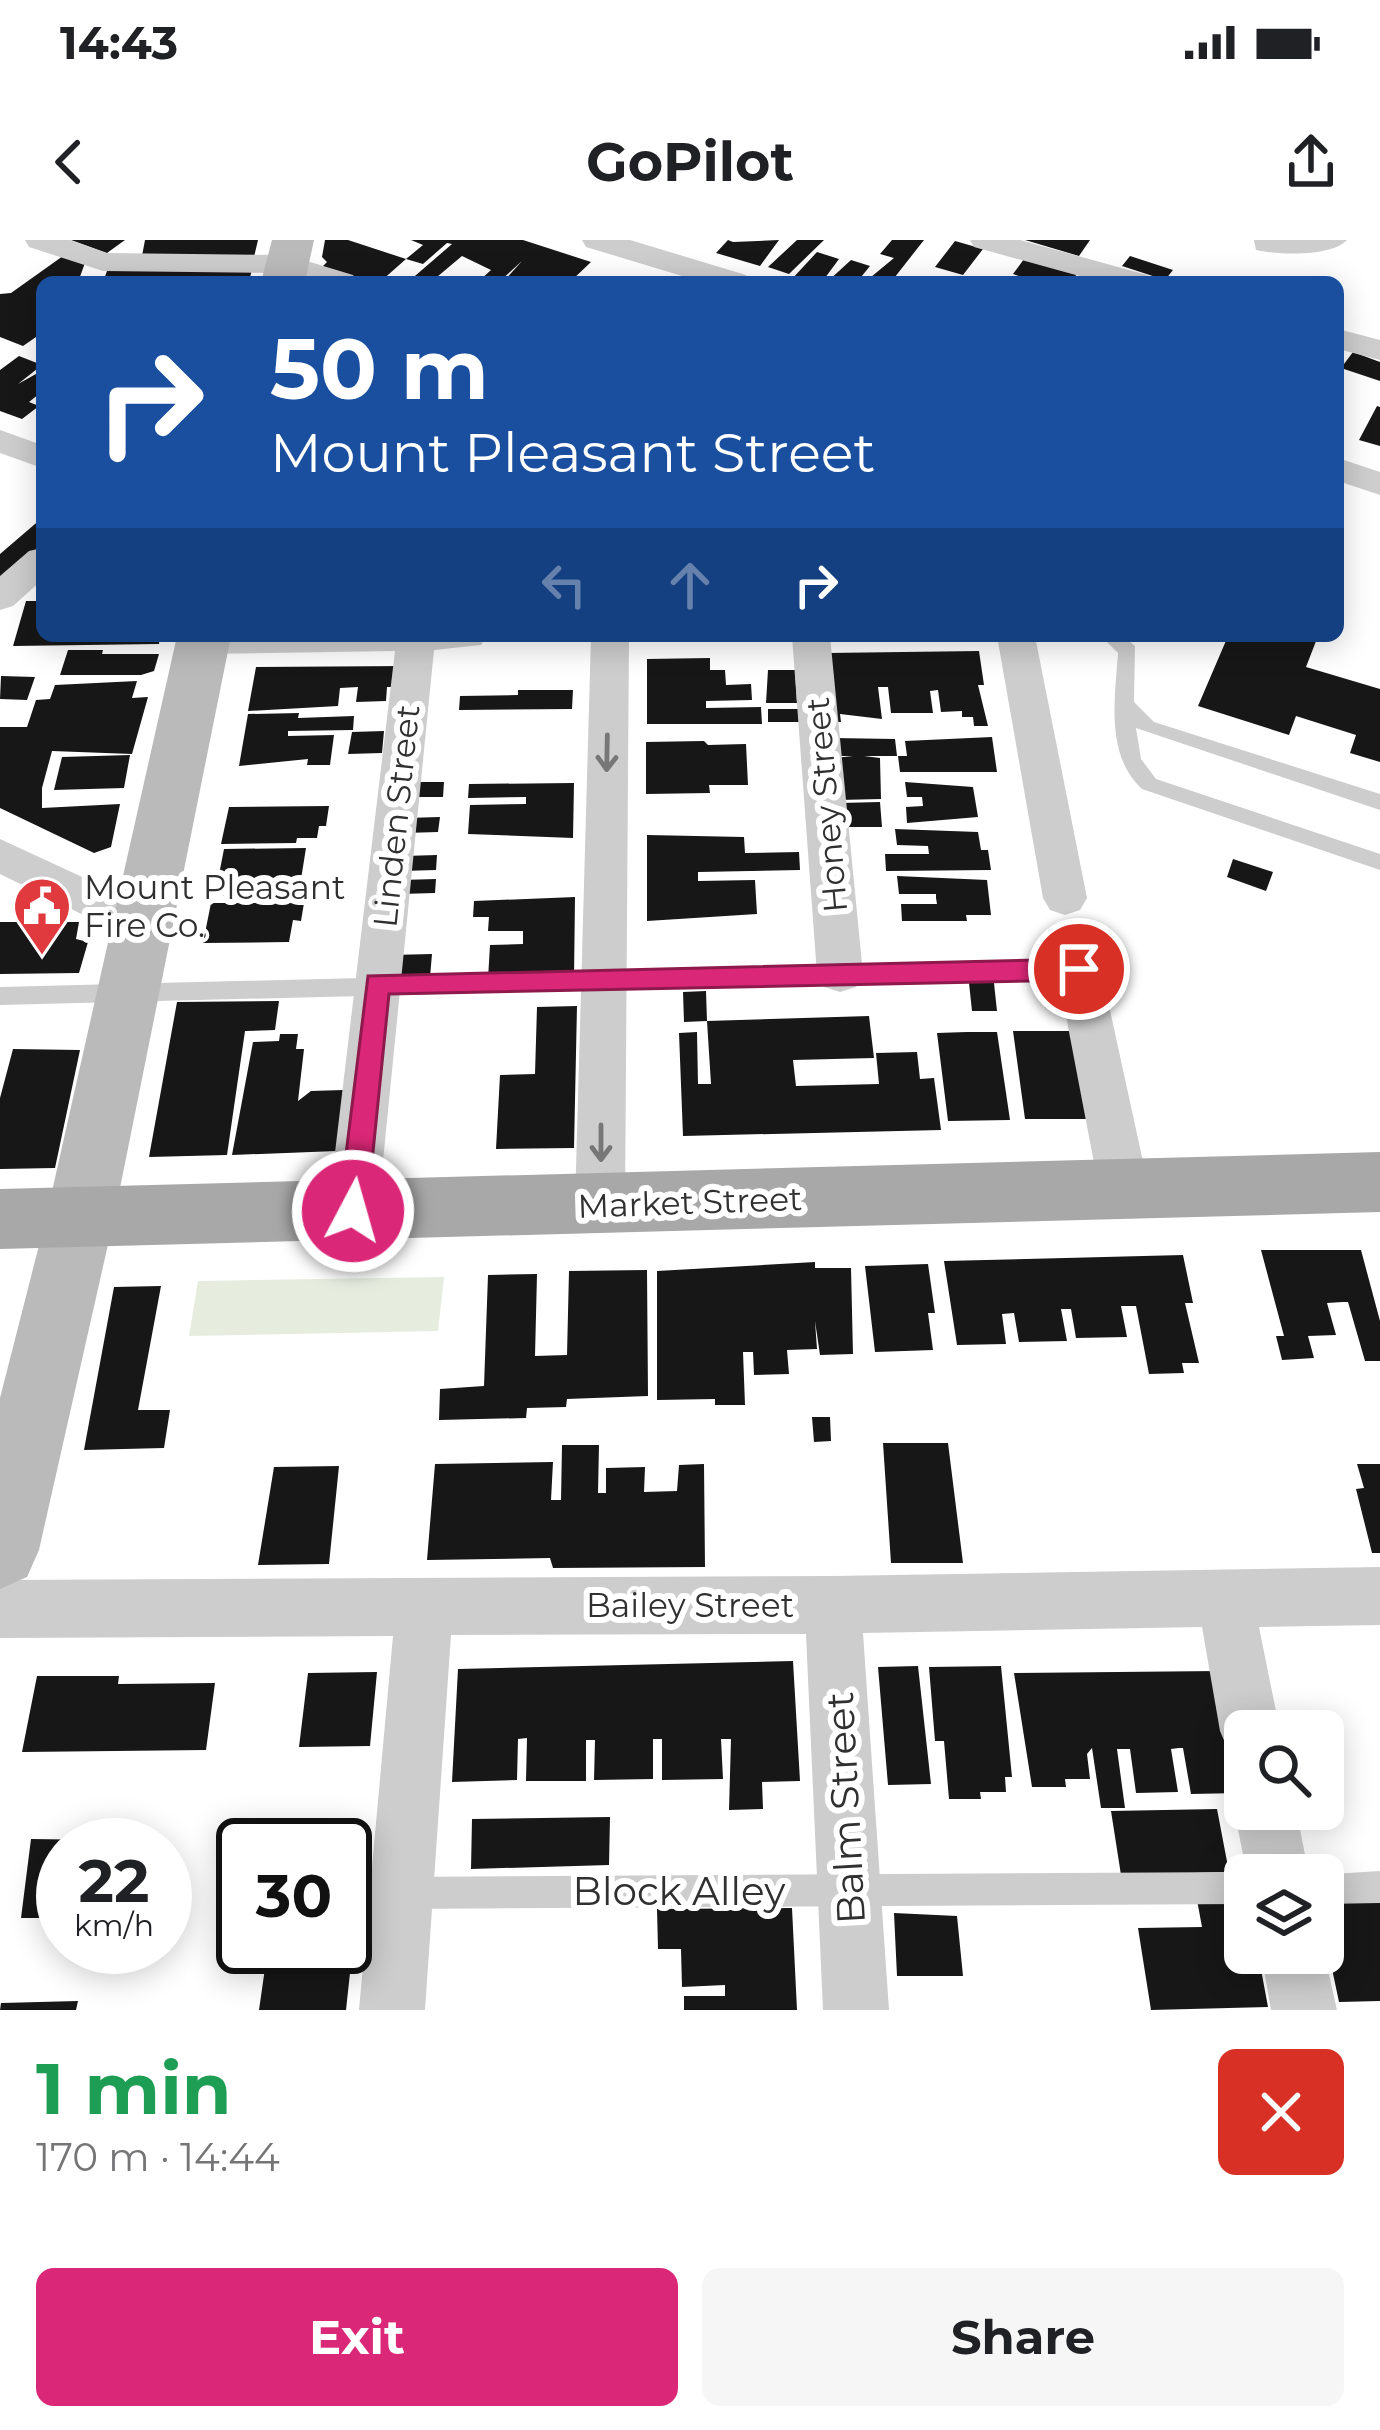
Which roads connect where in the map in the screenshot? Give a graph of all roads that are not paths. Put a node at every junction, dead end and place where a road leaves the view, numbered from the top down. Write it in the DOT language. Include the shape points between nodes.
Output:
graph roads {
  1 [pos="40,240"];
  2 [pos="985,240"];
  3 [pos="1113,240"];
  4 [pos="1332,240"];
  5 [pos="1267,243"];
  6 [pos="609,244"];
  7 [pos="288,262"];
  8 [pos="100,272"];
  9 [pos="326,276"];
  10 [pos="618,276"];
  11 [pos="715,276"];
  12 [pos="1090,276"];
  13 [pos="1344,341"];
  14 [pos="1380,350"];
  15 [pos="1344,471"];
  16 [pos="1380,484"];
  17 [pos="36,565"];
  18 [pos="0,597"];
  19 [pos="203,642"];
  20 [pos="415,642"];
  21 [pos="610,642"];
  22 [pos="812,642"];
  23 [pos="1017,642"];
  24 [pos="1118,642"];
  25 [pos="1124,704"];
  26 [pos="1380,802"];
  27 [pos="0,855"];
  28 [pos="1380,862"];
  29 [pos="1065,898"];
  30 [pos="142,924"];
  31 [pos="1079,969"];
  32 [pos="840,974"];
  33 [pos="602,979"];
  34 [pos="377,983"];
  35 [pos="128,992"];
  36 [pos="0,996"];
  37 [pos="1380,1182"];
  38 [pos="1124,1189"];
  39 [pos="600,1204"];
  40 [pos="353,1211"];
  41 [pos="0,1219"];
  42 [pos="80,1219"];
  43 [pos="0,1550"];
  44 [pos="1380,1596"];
  45 [pos="1225,1597"];
  46 [pos="424,1605"];
  47 [pos="833,1605"];
  48 [pos="0,1609"];
  49 [pos="1246,1710"];
  50 [pos="1380,1887"];
  51 [pos="1224,1888"];
  52 [pos="1344,1888"];
  53 [pos="849,1890"];
  54 [pos="401,1893"];
  55 [pos="1297,1974"];
  56 [pos="392,2010"];
  57 [pos="856,2010"];
  58 [pos="1304,2010"];
  1 -- 8 [label="street"];
  2 -- 12 [label="street"];
  3 -- 12 [label="street"];
  4 -- 5 [label="street"];
  6 -- 10 [label="street"];
  6 -- 11 [label="street"];
  7 -- 8 [label="street"];
  7 -- 9 [label="street"];
  13 -- 14 [label="street"];
  15 -- 16 [label="street"];
  17 -- 18 [label="street"];
  19 -- 30 [label="main road"];
  20 -- 34 [label="street, Linden Street"];
  21 -- 33 [label="street, one-way"];
  22 -- 32 [label="street, Honey Street"];
  23 -- 29 [label="street"];
  24 -- 25 [label="lane" via="1128,651"];
  25 -- 26 [label="lane" via="1147,727"];
  25 -- 28 [label="lane" via="1127,746 1137,776 1149,784"];
  27 -- 30 [label="street"];
  30 -- 35 [label="main road"];
  31 -- 32 [label="lane"];
  31 -- 38 [label="street"];
  32 -- 33 [label="lane"];
  33 -- 34 [label="lane"];
  33 -- 39 [label="street, one-way"];
  34 -- 35 [label="lane"];
  34 -- 40 [label="street, Linden Street"];
  35 -- 36 [label="lane"];
  35 -- 42 [label="main road"];
  37 -- 38 [label="main road, Market Street"];
  38 -- 39 [label="main road, Market Street"];
  39 -- 40 [label="main road, Market Street"];
  40 -- 42 [label="main road, Market Street"];
  41 -- 42 [label="main road, Market Street"];
  42 -- 43 [label="main road"];
  44 -- 45 [label="street, Bailey Street"];
  45 -- 47 [label="street, Bailey Street"];
  45 -- 49 [label="street"];
  46 -- 47 [label="street, Bailey Street"];
  46 -- 48 [label="street, Bailey Street"];
  46 -- 54 [label="street"];
  47 -- 53 [label="street, Balm Street"];
  50 -- 52 [label="lane"];
  51 -- 53 [label="lane, Block Alley"];
  53 -- 54 [label="lane, Block Alley"];
  53 -- 57 [label="street, Balm Street"];
  54 -- 56 [label="street"];
  55 -- 58 [label="street"];
}
